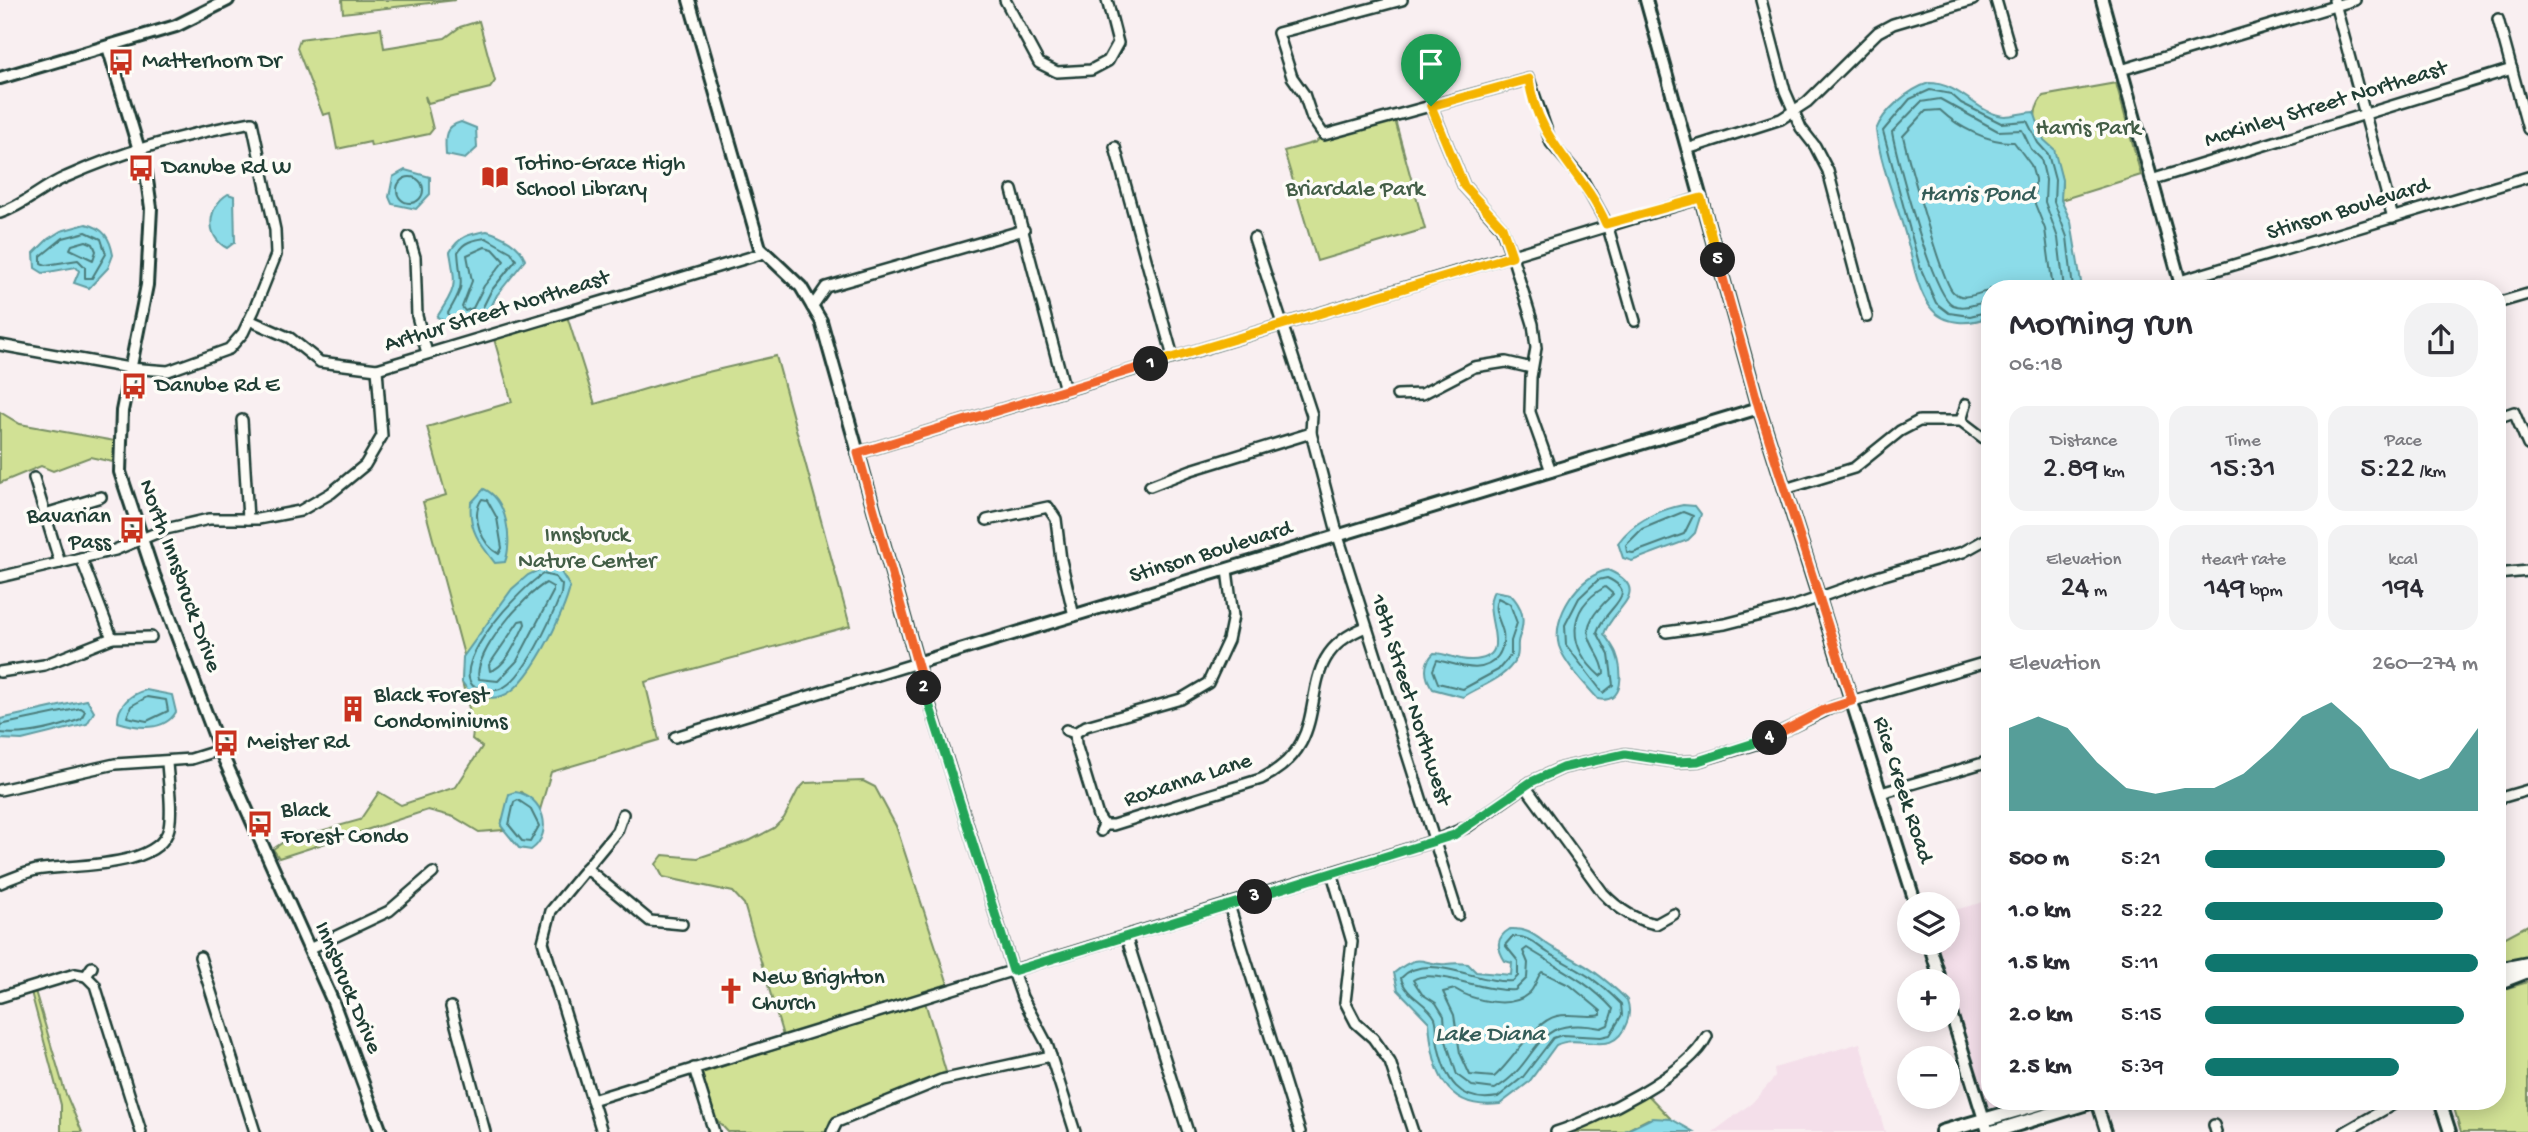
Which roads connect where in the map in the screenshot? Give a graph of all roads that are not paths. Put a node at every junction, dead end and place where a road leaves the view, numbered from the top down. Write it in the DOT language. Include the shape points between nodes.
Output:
graph roads {
  1 [pos="228,0"];
  2 [pos="689,0"];
  3 [pos="1005,0"];
  4 [pos="1107,0"];
  5 [pos="1402,0"];
  6 [pos="1646,0"];
  7 [pos="1761,0"];
  8 [pos="1973,0"];
  9 [pos="1996,0"];
  10 [pos="2102,0"];
  11 [pos="2356,0"];
  12 [pos="2335,3"];
  13 [pos="2498,19"];
  14 [pos="108,47"];
  15 [pos="2011,52"];
  16 [pos="2512,69"];
  17 [pos="2121,70"];
  18 [pos="0,78"];
  19 [pos="1431,106"];
  20 [pos="2364,112"];
  21 [pos="1794,113"];
  22 [pos="2528,129"];
  23 [pos="1115,146"];
  24 [pos="1687,149"];
  25 [pos="139,151"];
  26 [pos="2528,177"];
  27 [pos="2151,180"];
  28 [pos="1012,190"];
  29 [pos="1701,198"];
  30 [pos="0,213"];
  31 [pos="2393,218"];
  32 [pos="1606,224"];
  33 [pos="1024,230"];
  34 [pos="409,237"];
  35 [pos="1254,238"];
  36 [pos="764,253"];
  37 [pos="1512,256"];
  38 [pos="2180,280"];
  39 [pos="2197,280"];
  40 [pos="2528,294"];
  41 [pos="2506,300"];
  42 [pos="812,307"];
  43 [pos="1867,317"];
  44 [pos="249,320"];
  45 [pos="1635,321"];
  46 [pos="1285,326"];
  47 [pos="0,345"];
  48 [pos="427,353"];
  49 [pos="1173,357"];
  50 [pos="129,368"];
  51 [pos="1532,368"];
  52 [pos="377,369"];
  53 [pos="1065,390"];
  54 [pos="1397,395"];
  55 [pos="1966,404"];
  56 [pos="1759,408"];
  57 [pos="2506,415"];
  58 [pos="242,420"];
  59 [pos="1961,421"];
  60 [pos="1311,433"];
  61 [pos="1981,436"];
  62 [pos="2528,445"];
  63 [pos="858,453"];
  64 [pos="1551,471"];
  65 [pos="34,478"];
  66 [pos="1150,486"];
  67 [pos="1785,489"];
  68 [pos="101,497"];
  69 [pos="46,514"];
  70 [pos="248,519"];
  71 [pos="987,520"];
  72 [pos="1338,536"];
  73 [pos="141,539"];
  74 [pos="1981,542"];
  75 [pos="81,558"];
  76 [pos="60,563"];
  77 [pos="1227,570"];
  78 [pos="2528,571"];
  79 [pos="2506,573"];
  80 [pos="0,578"];
  81 [pos="1819,598"];
  82 [pos="1074,616"];
  83 [pos="1366,627"];
  84 [pos="1666,632"];
  85 [pos="150,637"];
  86 [pos="112,638"];
  87 [pos="916,663"];
  88 [pos="1981,664"];
  89 [pos="0,672"];
  90 [pos="1852,701"];
  91 [pos="675,737"];
  92 [pos="220,750"];
  93 [pos="167,762"];
  94 [pos="1981,764"];
  95 [pos="1525,786"];
  96 [pos="0,790"];
  97 [pos="2528,790"];
  98 [pos="1881,793"];
  99 [pos="2506,796"];
  100 [pos="622,814"];
  101 [pos="1434,841"];
  102 [pos="270,862"];
  103 [pos="586,868"];
  104 [pos="433,873"];
  105 [pos="1332,873"];
  106 [pos="0,883"];
  107 [pos="1912,892"];
  108 [pos="1229,905"];
  109 [pos="1674,914"];
  110 [pos="1458,915"];
  111 [pos="682,925"];
  112 [pos="1126,936"];
  113 [pos="309,949"];
  114 [pos="200,957"];
  115 [pos="2528,964"];
  116 [pos="92,967"];
  117 [pos="2506,968"];
  118 [pos="1013,971"];
  119 [pos="2528,971"];
  120 [pos="86,976"];
  121 [pos="2506,980"];
  122 [pos="0,997"];
  123 [pos="451,1007"];
  124 [pos="1957,1032"];
  125 [pos="1707,1036"];
  126 [pos="1051,1056"];
  127 [pos="694,1068"];
  128 [pos="592,1100"];
  129 [pos="1981,1106"];
  130 [pos="1982,1110"];
  131 [pos="2029,1110"];
  132 [pos="2059,1110"];
  133 [pos="2098,1110"];
  134 [pos="2383,1110"];
  135 [pos="2443,1110"];
  136 [pos="1988,1128"];
  137 [pos="832,1130"];
  138 [pos="141,1132"];
  139 [pos="255,1132"];
  140 [pos="381,1132"];
  141 [pos="485,1132"];
  142 [pos="602,1132"];
  143 [pos="714,1132"];
  144 [pos="1075,1132"];
  145 [pos="1188,1132"];
  146 [pos="1300,1132"];
  147 [pos="1413,1132"];
  148 [pos="1556,1132"];
  149 [pos="1942,1132"];
  150 [pos="2106,1132"];
  151 [pos="2345,1132"];
  152 [pos="2450,1132"];
  1 -- 14 [label="street" via="176,26"];
  2 -- 36 [label="street" via="747,213"];
  3 -- 4 [label="street" via="1039,63 1057,72 1091,70 1108,61 1118,43"];
  5 -- 19 [label="street" via="1278,33 1292,76 1324,135"];
  6 -- 24 [label="street, Rice Creek Road"];
  7 -- 21 [label="street"];
  8 -- 21 [label="street" via="1878,32"];
  9 -- 15 [label="street"];
  10 -- 17 [label="street"];
  11 -- 12 [label="street"];
  12 -- 17 [label="street"];
  12 -- 20 [label="street"];
  13 -- 16 [label="street"];
  14 -- 18 [label="street"];
  14 -- 25 [label="street, North Innsbruck Drive"];
  16 -- 20 [label="street, McKinley Street Northeast"];
  16 -- 22 [label="street"];
  17 -- 27 [label="street"];
  19 -- 32 [label="street" via="1529,79 1551,143 1582,179"];
  19 -- 37 [label="street" via="1464,186 1502,227"];
  20 -- 27 [label="street, McKinley Street Northeast"];
  20 -- 31 [label="street"];
  21 -- 24 [label="street"];
  21 -- 43 [label="street" via="1828,171"];
  23 -- 49 [label="street"];
  24 -- 29 [label="street, Rice Creek Road"];
  25 -- 30 [label="street" via="60,179 29,201"];
  25 -- 44 [label="street" via="252,122 275,230 276,256"];
  25 -- 50 [label="street, North Innsbruck Drive" via="146,173 152,242"];
  26 -- 31 [label="street, Stinson Boulevard"];
  27 -- 38 [label="street"];
  28 -- 33 [label="street"];
  29 -- 32 [label="street"];
  29 -- 56 [label="street, Rice Creek Road"];
  31 -- 39 [label="street, Stinson Boulevard"];
  32 -- 37 [label="street"];
  32 -- 45 [label="street"];
  33 -- 42 [label="street" via="827,287"];
  33 -- 53 [label="street"];
  34 -- 48 [label="street" via="415,257 417,316"];
  35 -- 46 [label="street, 18th Street Northwest"];
  36 -- 42 [label="street" via="801,288"];
  36 -- 48 [label="street, Arthur Street Northeast"];
  37 -- 46 [label="street"];
  37 -- 51 [label="street" via="1533,324 1536,348"];
  40 -- 41 [label="street"];
  42 -- 63 [label="street" via="821,321"];
  44 -- 50 [label="street" via="229,349 168,371"];
  44 -- 52 [label="street, Arthur Street Northeast" via="290,338 320,362"];
  46 -- 49 [label="street"];
  46 -- 60 [label="street, 18th Street Northwest" via="1312,415"];
  47 -- 50 [label="street"];
  48 -- 52 [label="street, Arthur Street Northeast"];
  49 -- 53 [label="street"];
  50 -- 73 [label="street, North Innsbruck Drive" via="120,472"];
  51 -- 54 [label="street" via="1506,362 1474,367 1422,394"];
  51 -- 64 [label="street" via="1531,412"];
  52 -- 70 [label="street" via="382,436 365,465 331,493 300,510"];
  53 -- 63 [label="street"];
  55 -- 59 [label="street"];
  56 -- 64 [label="street, Stinson Boulevard"];
  56 -- 67 [label="street, Rice Creek Road"];
  57 -- 62 [label="street" via="2514,412"];
  58 -- 70 [label="street"];
  59 -- 61 [label="street"];
  59 -- 67 [label="street" via="1919,421 1854,468"];
  60 -- 66 [label="street"];
  60 -- 72 [label="street, 18th Street Northwest"];
  63 -- 87 [label="street"];
  64 -- 72 [label="street, Stinson Boulevard"];
  65 -- 69 [label="street"];
  67 -- 81 [label="street, Rice Creek Road"];
  68 -- 69 [label="street"];
  69 -- 76 [label="street"];
  70 -- 73 [label="street" via="208,519"];
  71 -- 82 [label="street" via="1048,507 1056,519"];
  72 -- 77 [label="street, Stinson Boulevard"];
  72 -- 83 [label="street, 18th Street Northwest"];
  73 -- 75 [label="street"];
  73 -- 92 [label="street, North Innsbruck Drive"];
  74 -- 81 [label="street" via="1963,552"];
  75 -- 76 [label="street"];
  75 -- 86 [label="street"];
  76 -- 80 [label="street"];
  77 -- 82 [label="street, Stinson Boulevard"];
  77 -- 83 [label="street, Roxanna Lane" via="1233,616 1228,640 1208,683 1191,695 1071,732 1102,828 1261,779 1280,769 1308,731 1326,654 1344,636"];
  78 -- 79 [label="street"];
  81 -- 84 [label="street" via="1725,624"];
  81 -- 90 [label="street, Rice Creek Road"];
  82 -- 87 [label="street, Stinson Boulevard"];
  83 -- 101 [label="street, 18th Street Northwest"];
  85 -- 86 [label="street"];
  86 -- 89 [label="street" via="44,665"];
  87 -- 91 [label="street, Stinson Boulevard"];
  87 -- 118 [label="street"];
  88 -- 90 [label="street"];
  90 -- 95 [label="street" via="1758,743 1698,761 1614,755 1562,768"];
  90 -- 98 [label="street, Rice Creek Road"];
  92 -- 93 [label="street"];
  92 -- 102 [label="street, North Innsbruck Drive"];
  93 -- 96 [label="street" via="116,764"];
  93 -- 106 [label="street" via="169,828 162,842 103,866 34,871"];
  94 -- 98 [label="street"];
  95 -- 101 [label="street" via="1467,827"];
  95 -- 109 [label="street" via="1618,908 1656,924"];
  97 -- 99 [label="street"];
  98 -- 107 [label="street, Rice Creek Road"];
  100 -- 103 [label="street" via="617,831"];
  101 -- 105 [label="street"];
  101 -- 110 [label="street, 18th Street Northwest"];
  102 -- 113 [label="street, Innsbruck Drive"];
  103 -- 111 [label="street" via="650,921"];
  103 -- 128 [label="street" via="551,911 543,942"];
  104 -- 113 [label="street" via="389,911"];
  105 -- 108 [label="street"];
  105 -- 147 [label="street" via="1352,942 1346,1002 1356,1023 1390,1062"];
  108 -- 112 [label="street"];
  108 -- 146 [label="street"];
  112 -- 118 [label="street"];
  112 -- 145 [label="street"];
  113 -- 140 [label="street, Innsbruck Drive"];
  114 -- 139 [label="street"];
  115 -- 117 [label="main road"];
  116 -- 120 [label="street"];
  118 -- 126 [label="street"];
  118 -- 127 [label="street"];
  119 -- 121 [label="main road"];
  120 -- 122 [label="street" via="75,974"];
  120 -- 138 [label="street" via="94,985"];
  123 -- 141 [label="street"];
  124 -- 129 [label="street"];
  125 -- 148 [label="street" via="1700,1050 1661,1079 1590,1119"];
  126 -- 137 [label="street" via="942,1080 837,1122"];
  126 -- 144 [label="street"];
  127 -- 128 [label="street"];
  127 -- 143 [label="street"];
  128 -- 142 [label="street"];
  130 -- 136 [label="street"];
  131 -- 136 [label="main road"];
  132 -- 136 [label="main road"];
  133 -- 150 [label="street"];
  134 -- 151 [label="street"];
  135 -- 152 [label="street"];
  136 -- 149 [label="main road"];
}
